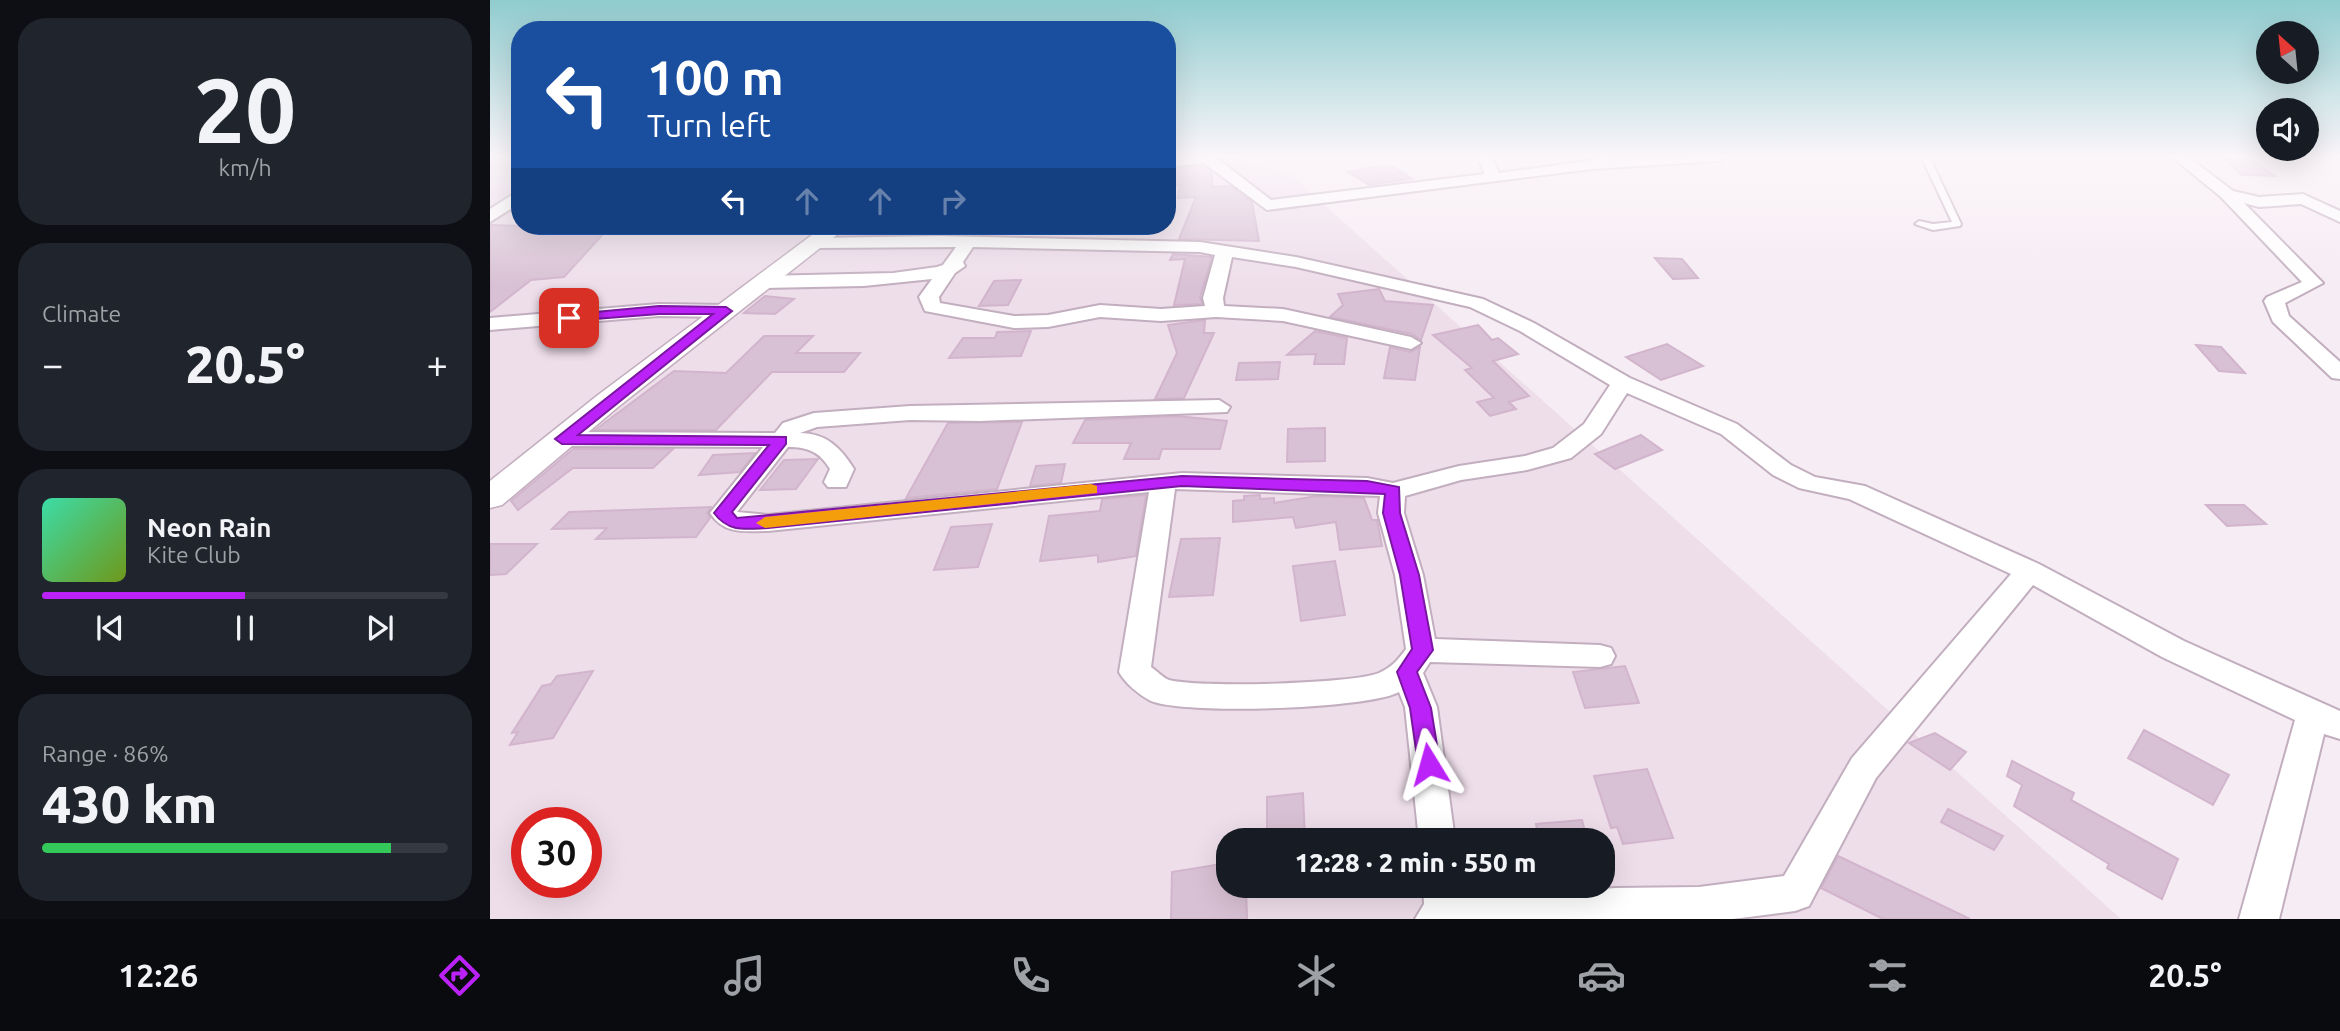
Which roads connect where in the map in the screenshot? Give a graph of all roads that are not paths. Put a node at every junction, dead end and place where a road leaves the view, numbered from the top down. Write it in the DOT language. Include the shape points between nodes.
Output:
graph roads {
  1 [pos="1260,199"];
  2 [pos="1318,199"];
  3 [pos="1946,199"];
  4 [pos="2231,199"];
  5 [pos="2247,199"];
  6 [pos="511,202"];
  7 [pos="491,216"];
  8 [pos="511,216"];
  9 [pos="2340,217"];
  10 [pos="1919,224"];
  11 [pos="825,235"];
  12 [pos="1016,235"];
  13 [pos="1042,235"];
  14 [pos="968,242"];
  15 [pos="814,243"];
  16 [pos="1003,244"];
  17 [pos="1040,245"];
  18 [pos="1225,250"];
  19 [pos="946,272"];
  20 [pos="763,282"];
  21 [pos="726,311"];
  22 [pos="1216,311"];
  23 [pos="490,324"];
  24 [pos="1411,343"];
  25 [pos="2340,373"];
  26 [pos="1622,383"];
  27 [pos="1219,407"];
  28 [pos="562,439"];
  29 [pos="780,440"];
  30 [pos="837,482"];
  31 [pos="1163,483"];
  32 [pos="1393,491"];
  33 [pos="490,498"];
  34 [pos="2029,572"];
  35 [pos="1600,656"];
  36 [pos="1415,661"];
  37 [pos="2326,720"];
  38 [pos="1436,828"];
  39 [pos="1440,905"];
  40 [pos="2259,919"];
  1 -- 2 [label="street" via="1267,205"];
  3 -- 10 [label="lane" via="1957,223"];
  4 -- 25 [label="street" via="2314,283 2274,301 2280,318"];
  5 -- 9 [label="street" via="2303,199"];
  6 -- 7 [label="street"];
  7 -- 8 [label="street"];
  11 -- 15 [label="street"];
  12 -- 16 [label="street"];
  13 -- 17 [label="street"];
  14 -- 15 [label="street"];
  14 -- 16 [label="street"];
  14 -- 19 [label="street"];
  15 -- 20 [label="street"];
  16 -- 17 [label="street"];
  16 -- 19 [label="street"];
  17 -- 18 [label="street" via="1155,244"];
  18 -- 22 [label="street" via="1213,298"];
  18 -- 26 [label="street" via="1476,303"];
  19 -- 20 [label="street"];
  19 -- 22 [label="street" via="929,297 932,307 1014,322 1100,311"];
  20 -- 21 [label="street"];
  21 -- 23 [label="street" via="659,310"];
  21 -- 28 [label="street"];
  22 -- 24 [label="street" via="1283,315"];
  26 -- 32 [label="street" via="1593,429 1562,453"];
  26 -- 34 [label="street" via="1728,429 1782,470 1808,483 1856,492"];
  27 -- 29 [label="street" via="860,416 814,420 792,428"];
  28 -- 29 [label="street"];
  28 -- 33 [label="street"];
  29 -- 30 [label="street" via="807,440 831,451 842,469"];
  29 -- 31 [label="street" via="723,513 733,523"];
  31 -- 32 [label="street" via="1329,485"];
  31 -- 36 [label="street" via="1135,672 1160,691 1218,697 1382,686"];
  32 -- 36 [label="street" via="1391,513 1409,575"];
  34 -- 37 [label="street" via="2173,649"];
  34 -- 39 [label="street" via="1864,768 1795,893 1699,905 1523,914"];
  35 -- 36 [label="street"];
  36 -- 38 [label="street"];
  37 -- 40 [label="street"];
}
